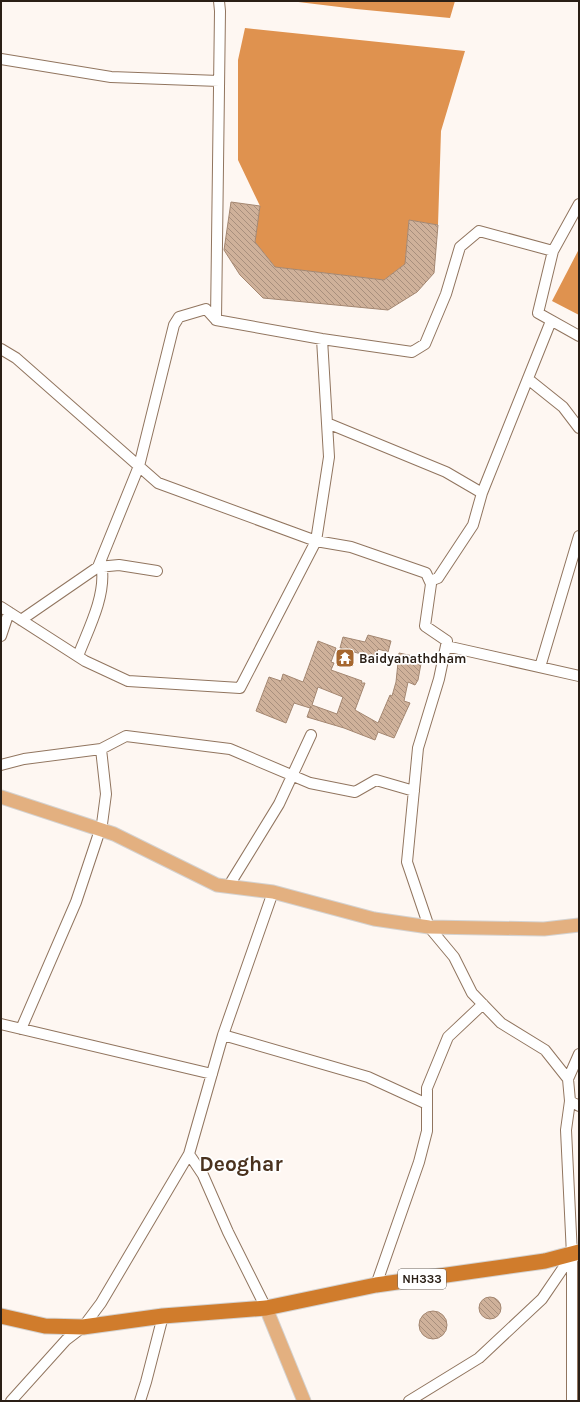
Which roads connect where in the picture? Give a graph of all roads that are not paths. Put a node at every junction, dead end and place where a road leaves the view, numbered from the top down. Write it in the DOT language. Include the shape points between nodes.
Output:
graph roads {
  1 [pos="219,1"];
  2 [pos="1,59"];
  3 [pos="219,81"];
  4 [pos="579,204"];
  5 [pos="553,251"];
  6 [pos="216,320"];
  7 [pos="551,320"];
  8 [pos="579,336"];
  9 [pos="322,339"];
  10 [pos="1,349"];
  11 [pos="528,379"];
  12 [pos="327,423"];
  13 [pos="579,428"];
  14 [pos="139,466"];
  15 [pos="482,493"];
  16 [pos="578,540"];
  17 [pos="316,541"];
  18 [pos="98,567"];
  19 [pos="157,571"];
  20 [pos="430,581"];
  21 [pos="5,609"];
  22 [pos="21,620"];
  23 [pos="1,636"];
  24 [pos="446,646"];
  25 [pos="78,656"];
  26 [pos="540,667"];
  27 [pos="579,676"];
  28 [pos="311,735"];
  29 [pos="102,750"];
  30 [pos="1,765"];
  31 [pos="293,776"];
  32 [pos="414,791"];
  33 [pos="1,797"];
  34 [pos="100,829"];
  35 [pos="228,887"];
  36 [pos="273,892"];
  37 [pos="579,925"];
  38 [pos="429,927"];
  39 [pos="483,1004"];
  40 [pos="1,1024"];
  41 [pos="21,1029"];
  42 [pos="223,1035"];
  43 [pos="579,1054"];
  44 [pos="212,1074"];
  45 [pos="568,1079"];
  46 [pos="570,1101"];
  47 [pos="427,1104"];
  48 [pos="579,1106"];
  49 [pos="189,1154"];
  50 [pos="576,1253"];
  51 [pos="376,1286"];
  52 [pos="266,1308"];
  53 [pos="1,1316"];
  54 [pos="163,1316"];
  55 [pos="84,1327"];
  56 [pos="11,1401"];
  57 [pos="140,1401"];
  58 [pos="304,1401"];
  59 [pos="409,1401"];
  60 [pos="572,1401"];
  1 -- 3 [label="street"];
  2 -- 3 [label="street" via="111,77"];
  3 -- 6 [label="street"];
  4 -- 5 [label="street"];
  5 -- 7 [label="street" via="538,313"];
  5 -- 9 [label="street" via="479,231 460,247 446,294 424,344 412,352"];
  6 -- 9 [label="street"];
  6 -- 14 [label="street" via="206,309 179,317 174,325"];
  7 -- 8 [label="street"];
  7 -- 11 [label="street"];
  9 -- 12 [label="street"];
  10 -- 14 [label="street" via="16,358"];
  11 -- 13 [label="street" via="563,407"];
  11 -- 15 [label="street"];
  12 -- 15 [label="street" via="446,472"];
  12 -- 17 [label="street" via="329,458"];
  14 -- 17 [label="street" via="158,483"];
  14 -- 18 [label="street"];
  15 -- 20 [label="street" via="473,525 438,578"];
  16 -- 26 [label="street"];
  17 -- 20 [label="street" via="352,547 426,573"];
  17 -- 25 [label="street" via="240,688 128,681"];
  18 -- 19 [label="street" via="119,565"];
  18 -- 22 [label="street"];
  18 -- 25 [label="street" via="102,570 102,577 96,607"];
  20 -- 24 [label="street" via="425,626 447,641"];
  21 -- 22 [label="street"];
  21 -- 23 [label="street"];
  22 -- 25 [label="street"];
  24 -- 26 [label="street"];
  24 -- 32 [label="street" via="440,680 418,748"];
  26 -- 27 [label="street"];
  28 -- 31 [label="street"];
  29 -- 30 [label="street" via="24,759"];
  29 -- 31 [label="street" via="126,736 230,749"];
  29 -- 34 [label="street" via="106,794"];
  31 -- 32 [label="street" via="310,783 355,792 376,780"];
  31 -- 35 [label="street" via="279,804"];
  32 -- 38 [label="street" via="407,862"];
  33 -- 34 [label="main road"];
  34 -- 35 [label="main road" via="217,885"];
  34 -- 41 [label="street" via="76,902"];
  35 -- 36 [label="main road"];
  36 -- 38 [label="main road" via="374,919"];
  36 -- 42 [label="street"];
  37 -- 38 [label="main road" via="544,929"];
  38 -- 39 [label="street" via="454,957 472,993"];
  39 -- 45 [label="street" via="501,1023 545,1050"];
  39 -- 47 [label="street" via="448,1037 427,1088"];
  40 -- 41 [label="street"];
  41 -- 44 [label="street"];
  42 -- 44 [label="street"];
  42 -- 47 [label="street" via="368,1076"];
  43 -- 45 [label="street"];
  44 -- 49 [label="street"];
  45 -- 46 [label="street"];
  46 -- 48 [label="street"];
  46 -- 50 [label="street" via="566,1130"];
  47 -- 51 [label="street" via="427,1131 420,1156"];
  49 -- 52 [label="street" via="203,1174 228,1232"];
  49 -- 55 [label="street" via="101,1303"];
  50 -- 51 [label="highway, NH333" via="545,1261"];
  50 -- 59 [label="street" via="542,1299 479,1358"];
  50 -- 60 [label="street"];
  51 -- 52 [label="highway, NH333"];
  52 -- 54 [label="highway, NH333"];
  52 -- 58 [label="main road"];
  53 -- 55 [label="highway, NH333" via="45,1326"];
  54 -- 55 [label="highway, NH333"];
  54 -- 57 [label="street"];
  55 -- 56 [label="street" via="66,1340"];
}
